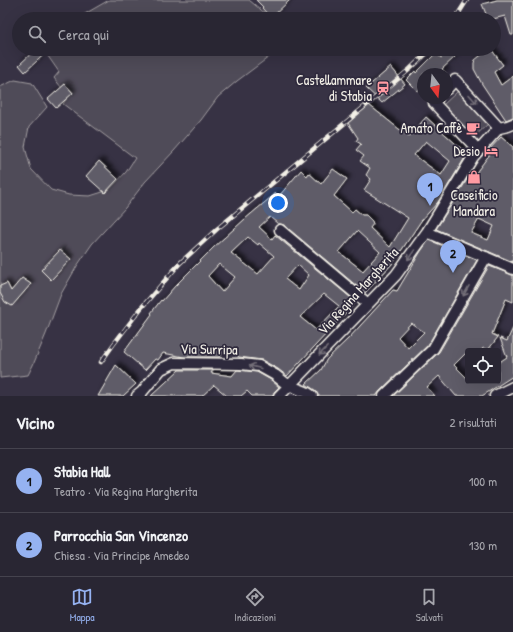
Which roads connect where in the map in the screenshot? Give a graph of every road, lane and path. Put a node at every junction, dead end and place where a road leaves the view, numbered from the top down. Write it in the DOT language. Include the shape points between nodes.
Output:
graph roads {
  1 [pos="453,83"];
  2 [pos="435,104"];
  3 [pos="508,127"];
  4 [pos="478,150"];
  5 [pos="280,230"];
  6 [pos="427,232"];
  7 [pos="486,257"];
  8 [pos="513,269"];
  9 [pos="368,304"];
  10 [pos="290,386"];
  11 [pos="513,387"];
  12 [pos="139,395"];
  13 [pos="278,396"];
  14 [pos="312,396"];
  15 [pos="384,396"];
  16 [pos="495,396"];
  1 -- 3 [label="street, one-way" via="456,80"];
  2 -- 4 [label="street"];
  3 -- 4 [label="street, Via Regina Margherita"];
  4 -- 6 [label="street, Via Regina Margherita"];
  5 -- 9 [label="street"];
  6 -- 7 [label="street"];
  6 -- 9 [label="street, Via Regina Margherita, one-way" via="396,275"];
  7 -- 8 [label="street"];
  7 -- 15 [label="street, one-way" via="433,349"];
  9 -- 10 [label="street, Via Regina Margherita, one-way"];
  10 -- 12 [label="street, Via Surripa, one-way" via="259,366 174,363 161,369"];
  10 -- 13 [label="street, Via Regina Margherita"];
  10 -- 14 [label="street, Via Surripa"];
  11 -- 16 [label="street"];
}
